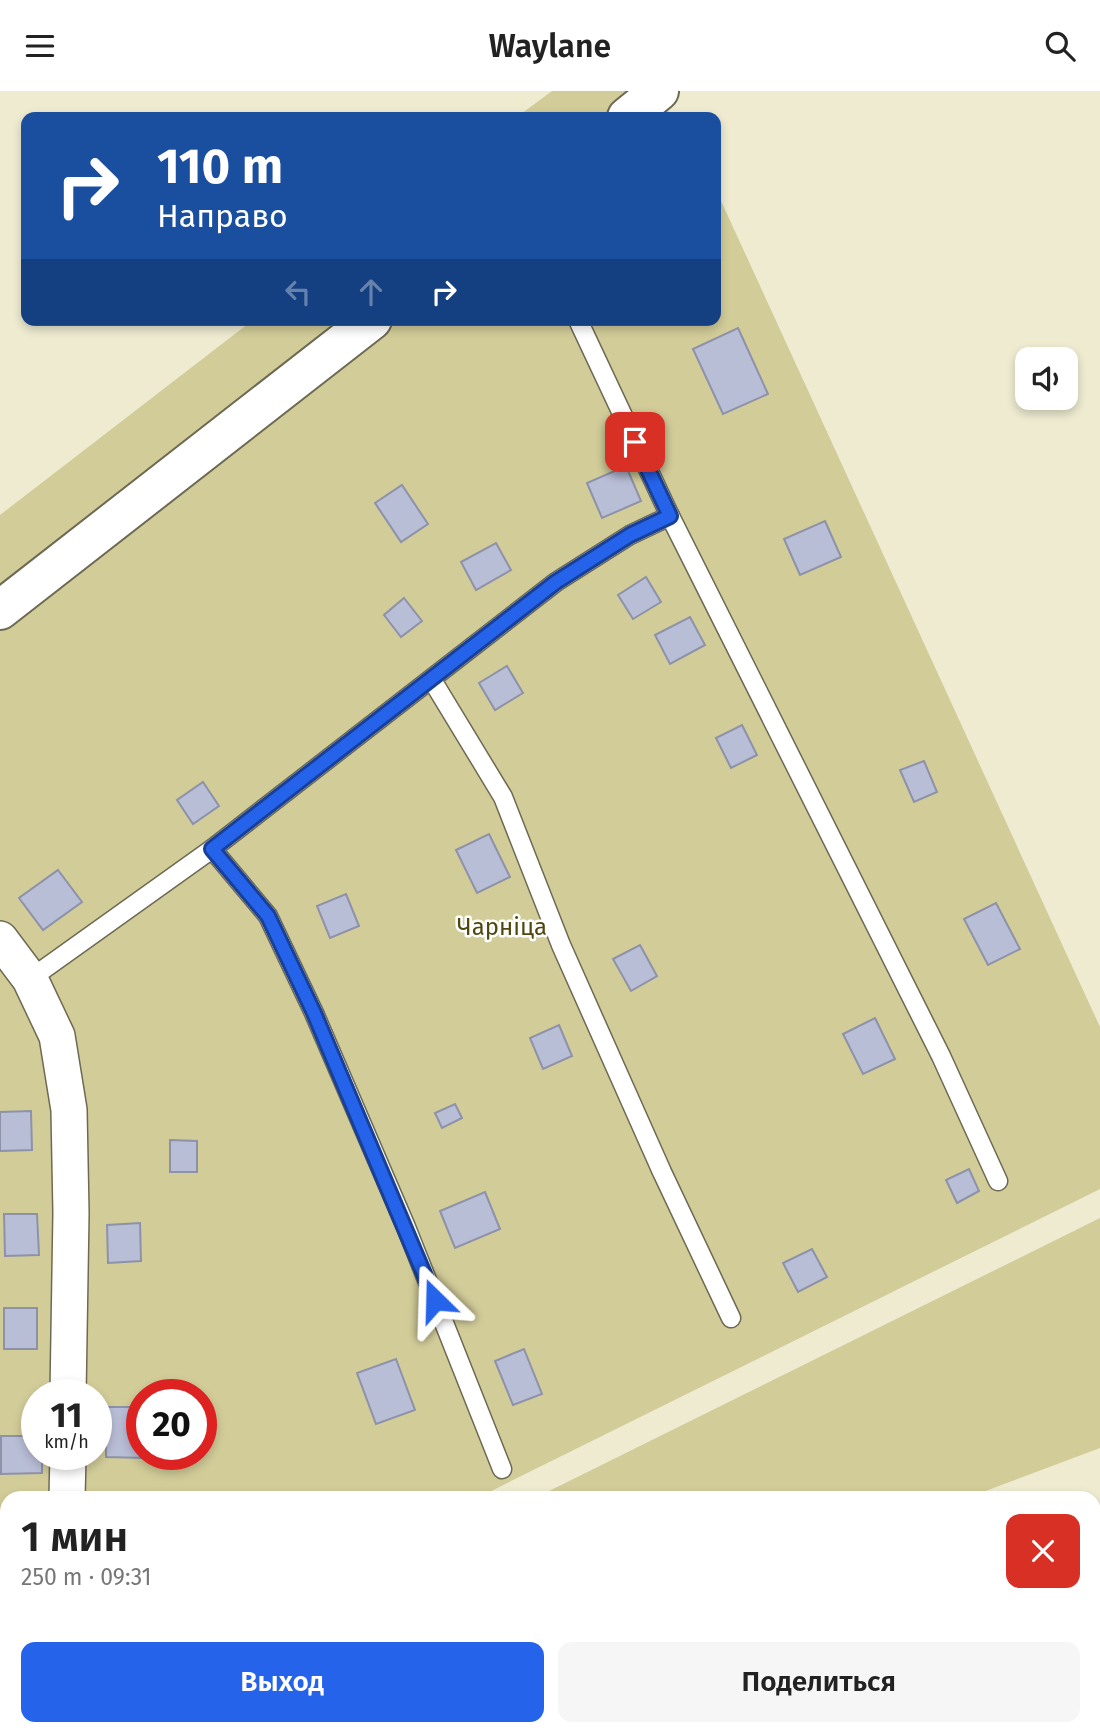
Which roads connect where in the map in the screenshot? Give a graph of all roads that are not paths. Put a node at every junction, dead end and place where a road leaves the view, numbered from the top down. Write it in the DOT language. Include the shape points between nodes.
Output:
graph roads {
  1 [pos="659,91"];
  2 [pos="632,112"];
  3 [pos="364,326"];
  4 [pos="581,326"];
  5 [pos="670,516"];
  6 [pos="0,610"];
  7 [pos="432,680"];
  8 [pos="212,849"];
  9 [pos="10,958"];
  10 [pos="998,1181"];
  11 [pos="731,1318"];
  12 [pos="68,1379"];
  13 [pos="502,1469"];
  14 [pos="68,1470"];
  15 [pos="67,1491"];
  1 -- 2 [label="main road"];
  3 -- 6 [label="main road"];
  4 -- 5 [label="lane"];
  5 -- 7 [label="lane" via="630,535 556,582"];
  5 -- 10 [label="lane" via="941,1056"];
  7 -- 8 [label="lane"];
  7 -- 11 [label="lane" via="503,797 561,945"];
  8 -- 9 [label="lane"];
  8 -- 13 [label="lane" via="268,916 314,1013"];
  9 -- 12 [label="street" via="57,1036 69,1110"];
  14 -- 15 [label="street"];
}
